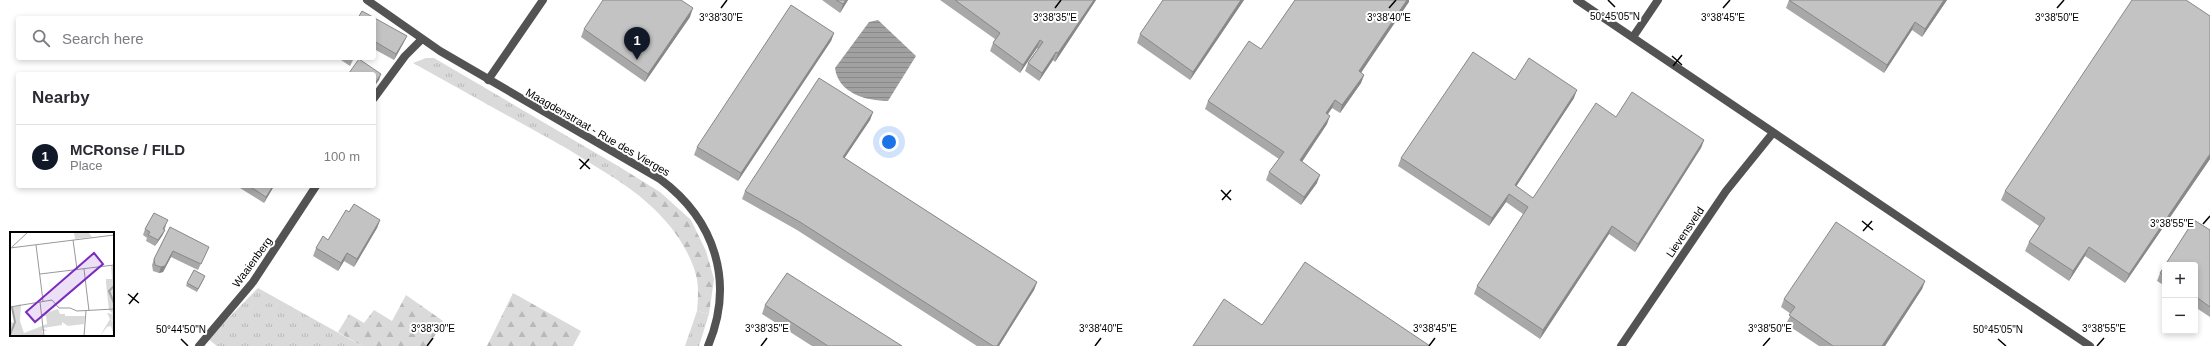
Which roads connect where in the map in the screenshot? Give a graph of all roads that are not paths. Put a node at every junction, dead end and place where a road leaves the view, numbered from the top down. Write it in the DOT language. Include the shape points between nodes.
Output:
graph roads {
  1 [pos="367,0"];
  2 [pos="543,0"];
  3 [pos="1577,0"];
  4 [pos="1658,0"];
  5 [pos="1633,37"];
  6 [pos="422,39"];
  7 [pos="488,80"];
  8 [pos="376,95"];
  9 [pos="1772,134"];
  10 [pos="315,188"];
  11 [pos="199,346"];
  12 [pos="708,346"];
  13 [pos="1621,346"];
  14 [pos="2090,346"];
  1 -- 6 [label="street, Maagdenstraat - Rue des Vierges"];
  2 -- 7 [label="street"];
  3 -- 5 [label="street"];
  4 -- 5 [label="street"];
  5 -- 9 [label="street"];
  6 -- 7 [label="street, Maagdenstraat - Rue des Vierges"];
  6 -- 8 [label="street" via="405,56"];
  7 -- 12 [label="street, Maagdenstraat - Rue des Vierges" via="660,179 687,202 708,233 718,265 718,314"];
  9 -- 13 [label="street, Lievensveld" via="1726,191"];
  9 -- 14 [label="street"];
  10 -- 11 [label="street, Waaienberg" via="253,282"];
}
